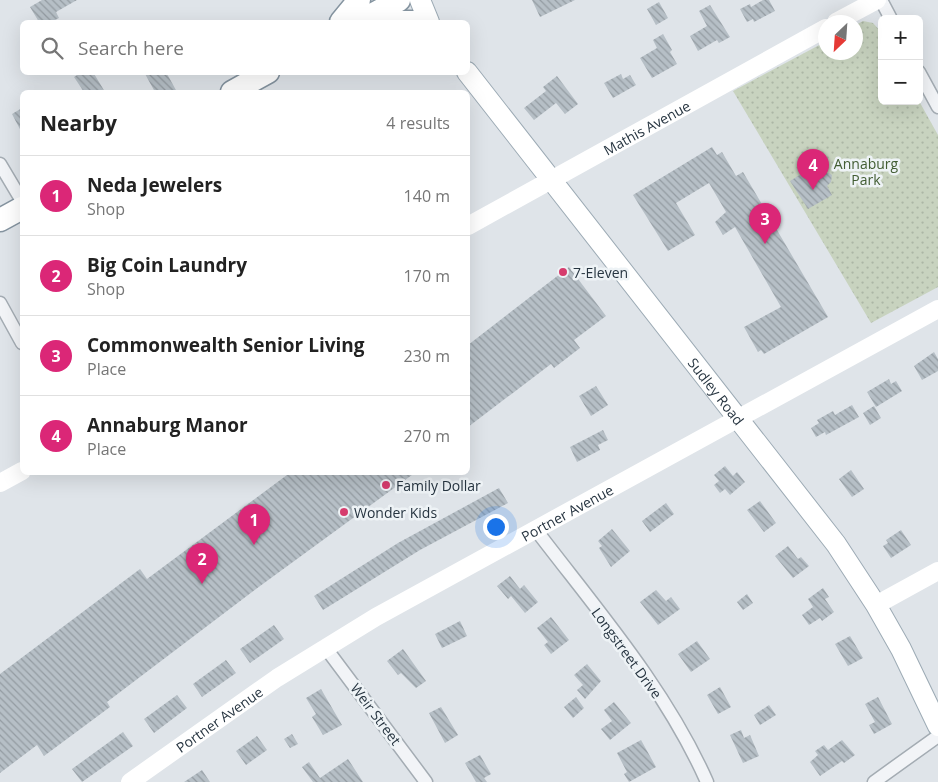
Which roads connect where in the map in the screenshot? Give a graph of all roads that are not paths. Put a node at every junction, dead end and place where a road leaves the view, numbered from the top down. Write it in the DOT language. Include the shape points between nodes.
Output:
graph roads {
  1 [pos="359,0"];
  2 [pos="399,0"];
  3 [pos="420,0"];
  4 [pos="879,0"];
  5 [pos="850,15"];
  6 [pos="888,15"];
  7 [pos="343,20"];
  8 [pos="362,20"];
  9 [pos="428,20"];
  10 [pos="818,32"];
  11 [pos="263,75"];
  12 [pos="469,75"];
  13 [pos="923,80"];
  14 [pos="236,90"];
  15 [pos="938,108"];
  16 [pos="0,164"];
  17 [pos="551,179"];
  18 [pos="20,199"];
  19 [pos="20,209"];
  20 [pos="0,220"];
  21 [pos="470,225"];
  22 [pos="0,304"];
  23 [pos="938,309"];
  24 [pos="20,339"];
  25 [pos="739,419"];
  26 [pos="20,472"];
  27 [pos="0,483"];
  28 [pos="536,530"];
  29 [pos="938,571"];
  30 [pos="876,605"];
  31 [pos="325,647"];
  32 [pos="938,726"];
  33 [pos="938,736"];
  34 [pos="137,780"];
  35 [pos="426,782"];
  36 [pos="707,782"];
  37 [pos="874,782"];
  1 -- 7 [label="highway"];
  2 -- 8 [label="highway"];
  3 -- 9 [label="main road"];
  4 -- 5 [label="street"];
  4 -- 6 [label="street"];
  10 -- 17 [label="street, Mathis Avenue"];
  11 -- 14 [label="highway"];
  12 -- 17 [label="main road, Sudley Road"];
  13 -- 15 [label="street"];
  16 -- 18 [label="street"];
  17 -- 21 [label="street, Mathis Avenue"];
  17 -- 25 [label="main road, Sudley Road"];
  19 -- 20 [label="highway"];
  22 -- 24 [label="street"];
  23 -- 25 [label="street, Portner Avenue"];
  25 -- 28 [label="street, Portner Avenue"];
  25 -- 30 [label="main road, Sudley Road" via="836,544"];
  26 -- 27 [label="street"];
  28 -- 31 [label="street, Portner Avenue"];
  28 -- 36 [label="street, Longstreet Drive" via="645,675 687,740"];
  29 -- 30 [label="street"];
  30 -- 32 [label="main road, Sudley Road"];
  31 -- 34 [label="street, Portner Avenue"];
  31 -- 35 [label="street, Weir Street"];
  33 -- 37 [label="street"];
}
